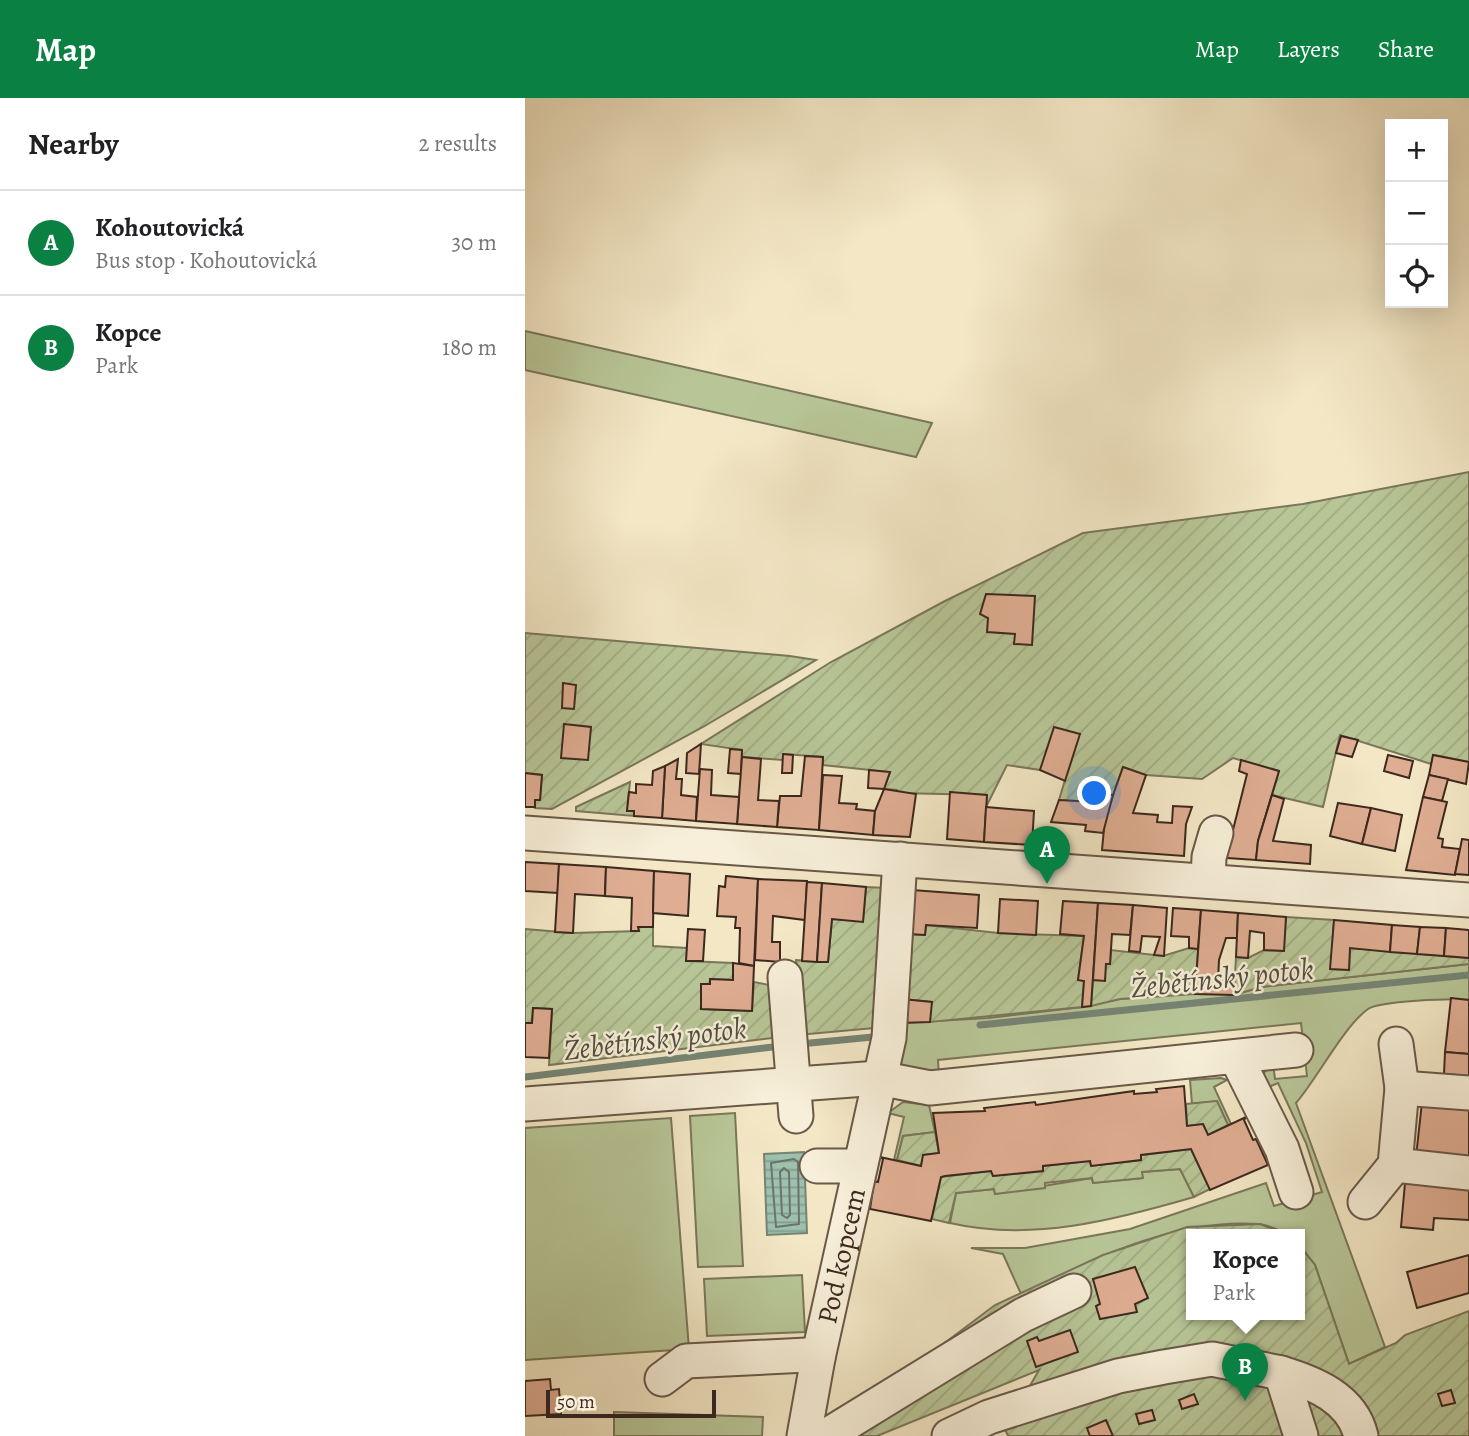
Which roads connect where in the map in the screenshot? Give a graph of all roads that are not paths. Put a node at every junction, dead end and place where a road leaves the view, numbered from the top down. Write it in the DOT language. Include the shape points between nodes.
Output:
graph roads {
  1 [pos="525,833"];
  2 [pos="1216,833"];
  3 [pos="899,859"];
  4 [pos="1208,881"];
  5 [pos="1469,900"];
  6 [pos="785,977"];
  7 [pos="1395,1044"];
  8 [pos="1296,1050"];
  9 [pos="1235,1056"];
  10 [pos="793,1074"];
  11 [pos="879,1078"];
  12 [pos="1402,1088"];
  13 [pos="1469,1093"];
  14 [pos="525,1104"];
  15 [pos="1395,1164"];
  16 [pos="817,1166"];
  17 [pos="860,1166"];
  18 [pos="1469,1173"];
  19 [pos="1296,1192"];
  20 [pos="1365,1202"];
  21 [pos="1074,1291"];
  22 [pos="818,1358"];
  23 [pos="1281,1373"];
  24 [pos="662,1379"];
  25 [pos="804,1436"];
  26 [pos="826,1436"];
  27 [pos="949,1436"];
  28 [pos="1301,1436"];
  29 [pos="1361,1436"];
  1 -- 3 [label="street"];
  2 -- 4 [label="street"];
  3 -- 4 [label="street"];
  3 -- 11 [label="street, Pod kopcem" via="889,1038"];
  4 -- 5 [label="street"];
  6 -- 10 [label="street"];
  7 -- 12 [label="street"];
  8 -- 9 [label="street"];
  9 -- 11 [label="street" via="930,1088"];
  9 -- 19 [label="street" via="1282,1149"];
  10 -- 11 [label="street"];
  10 -- 14 [label="street"];
  11 -- 17 [label="street, Pod kopcem"];
  12 -- 13 [label="street"];
  12 -- 15 [label="street"];
  15 -- 18 [label="street"];
  15 -- 20 [label="street"];
  16 -- 17 [label="street"];
  17 -- 22 [label="street, Pod kopcem"];
  21 -- 26 [label="street" via="1023,1315"];
  22 -- 24 [label="street" via="686,1361"];
  22 -- 25 [label="street, Pod kopcem"];
  23 -- 27 [label="street" via="1212,1359 1164,1367 1118,1376 989,1417"];
  23 -- 28 [label="street"];
  23 -- 29 [label="street" via="1315,1383 1344,1404"];
}
